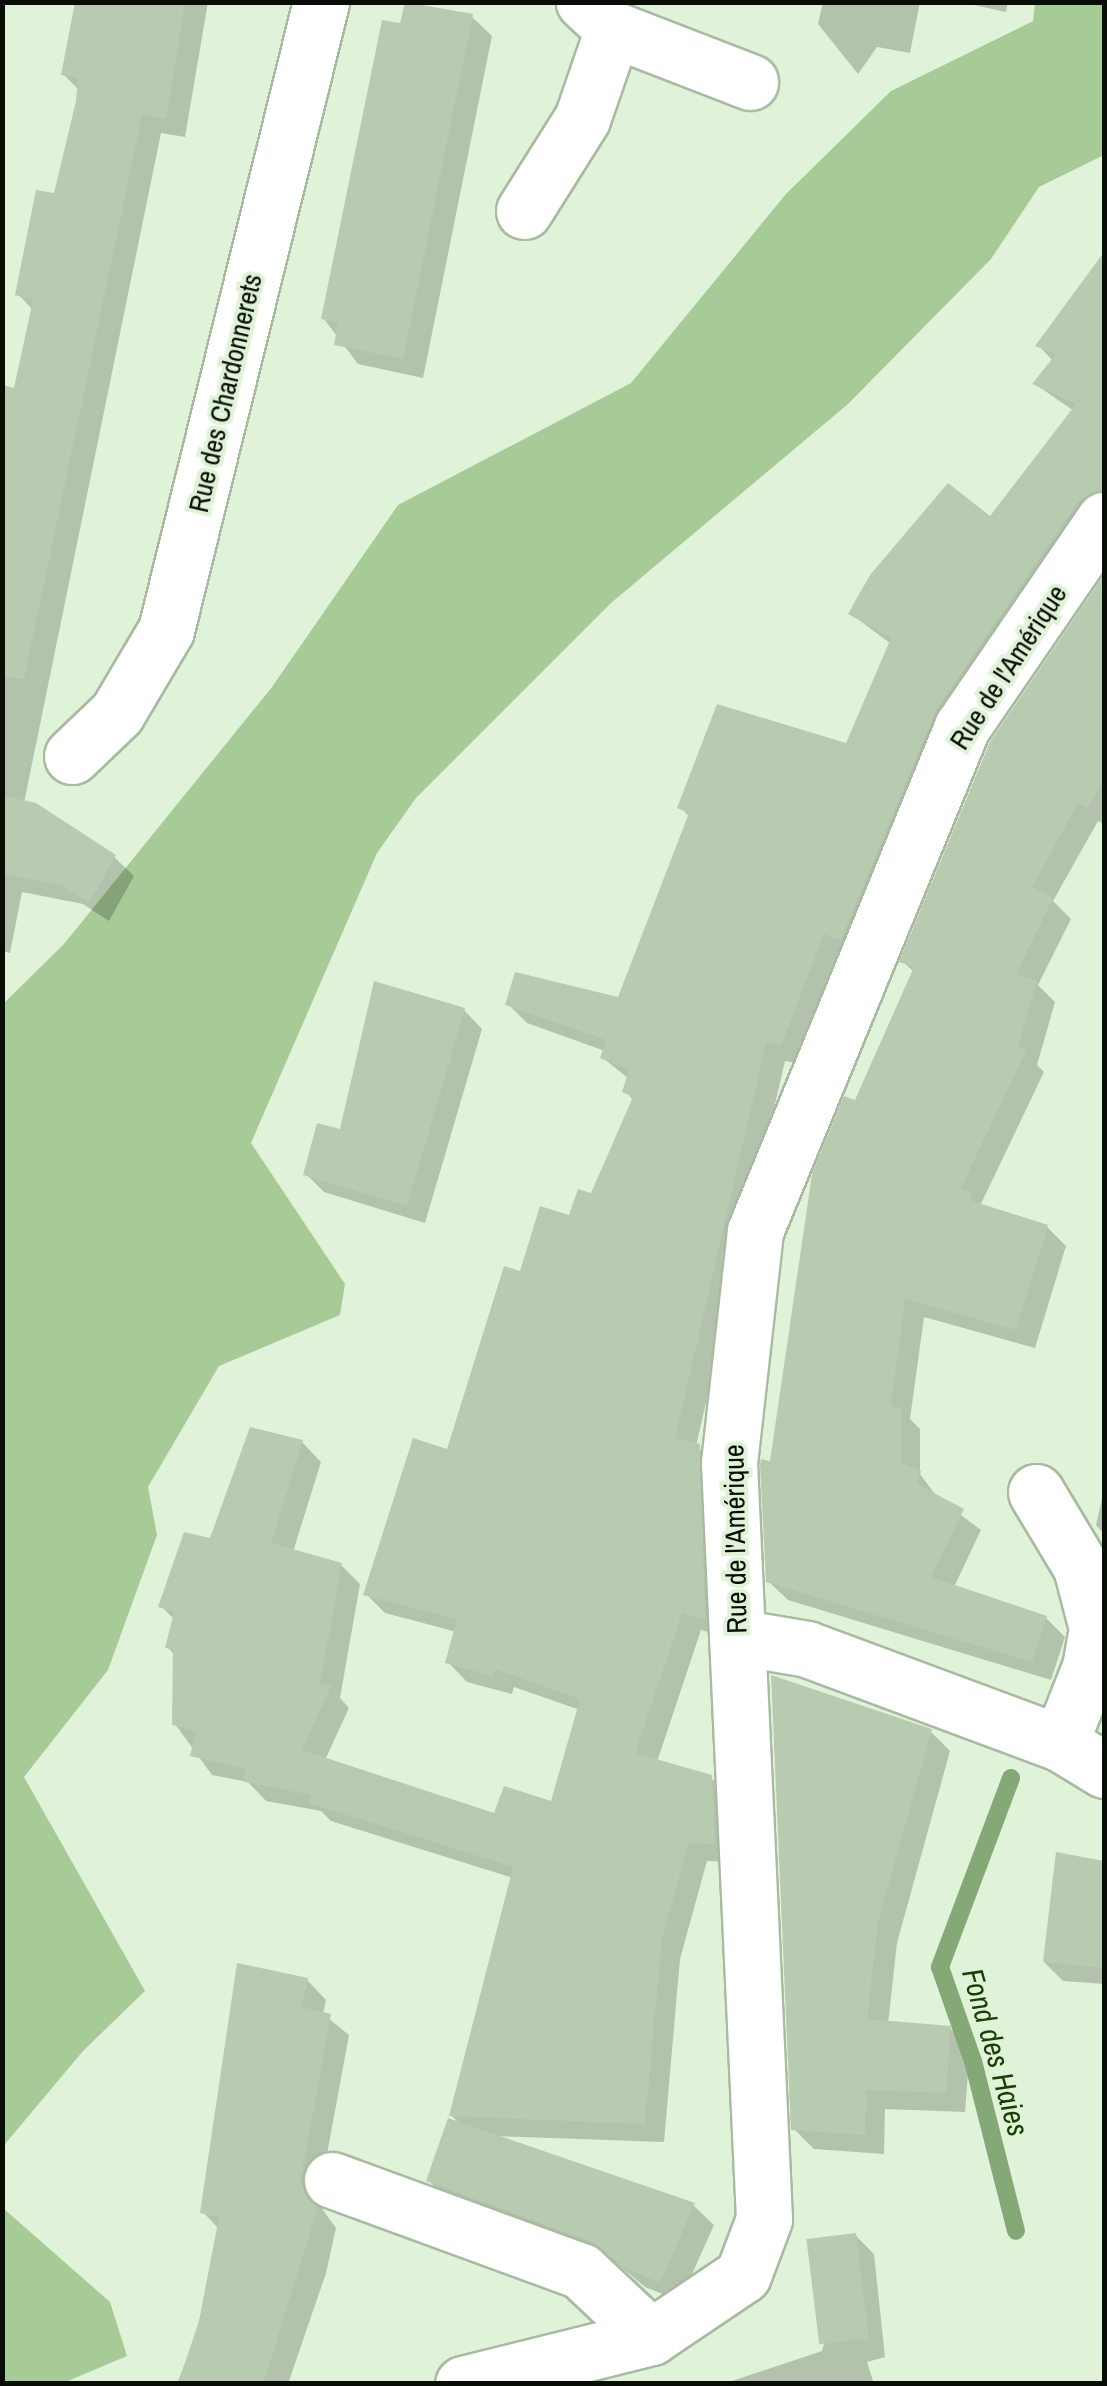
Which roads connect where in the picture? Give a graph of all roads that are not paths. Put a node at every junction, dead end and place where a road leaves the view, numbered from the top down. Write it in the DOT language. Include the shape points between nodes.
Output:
graph roads {
  1 [pos="321,2"];
  2 [pos="598,16"];
  3 [pos="750,82"];
  4 [pos="524,212"];
  5 [pos="1104,520"];
  6 [pos="72,756"];
  7 [pos="1036,1492"];
  8 [pos="737,1637"];
  9 [pos="1082,1757"];
  10 [pos="332,2180"];
  11 [pos="651,2336"];
  12 [pos="463,2384"];
  13 [pos="626,2384"];
  1 -- 6 [label="street, Rue des Chardonnerets" via="166,630 117,713"];
  2 -- 3 [label="street"];
  2 -- 4 [label="street" via="582,118"];
  5 -- 8 [label="street, Rue de l'Amérique" via="962,727 755,1231 730,1463"];
  7 -- 9 [label="street" via="1081,1567 1098,1628"];
  8 -- 9 [label="street" via="807,1649"];
  8 -- 11 [label="street, Rue de l'Amérique" via="764,2220 743,2275"];
  10 -- 11 [label="street" via="581,2271"];
  11 -- 12 [label="street, Rue de l'Amérique"];
  11 -- 13 [label="street"];
}
